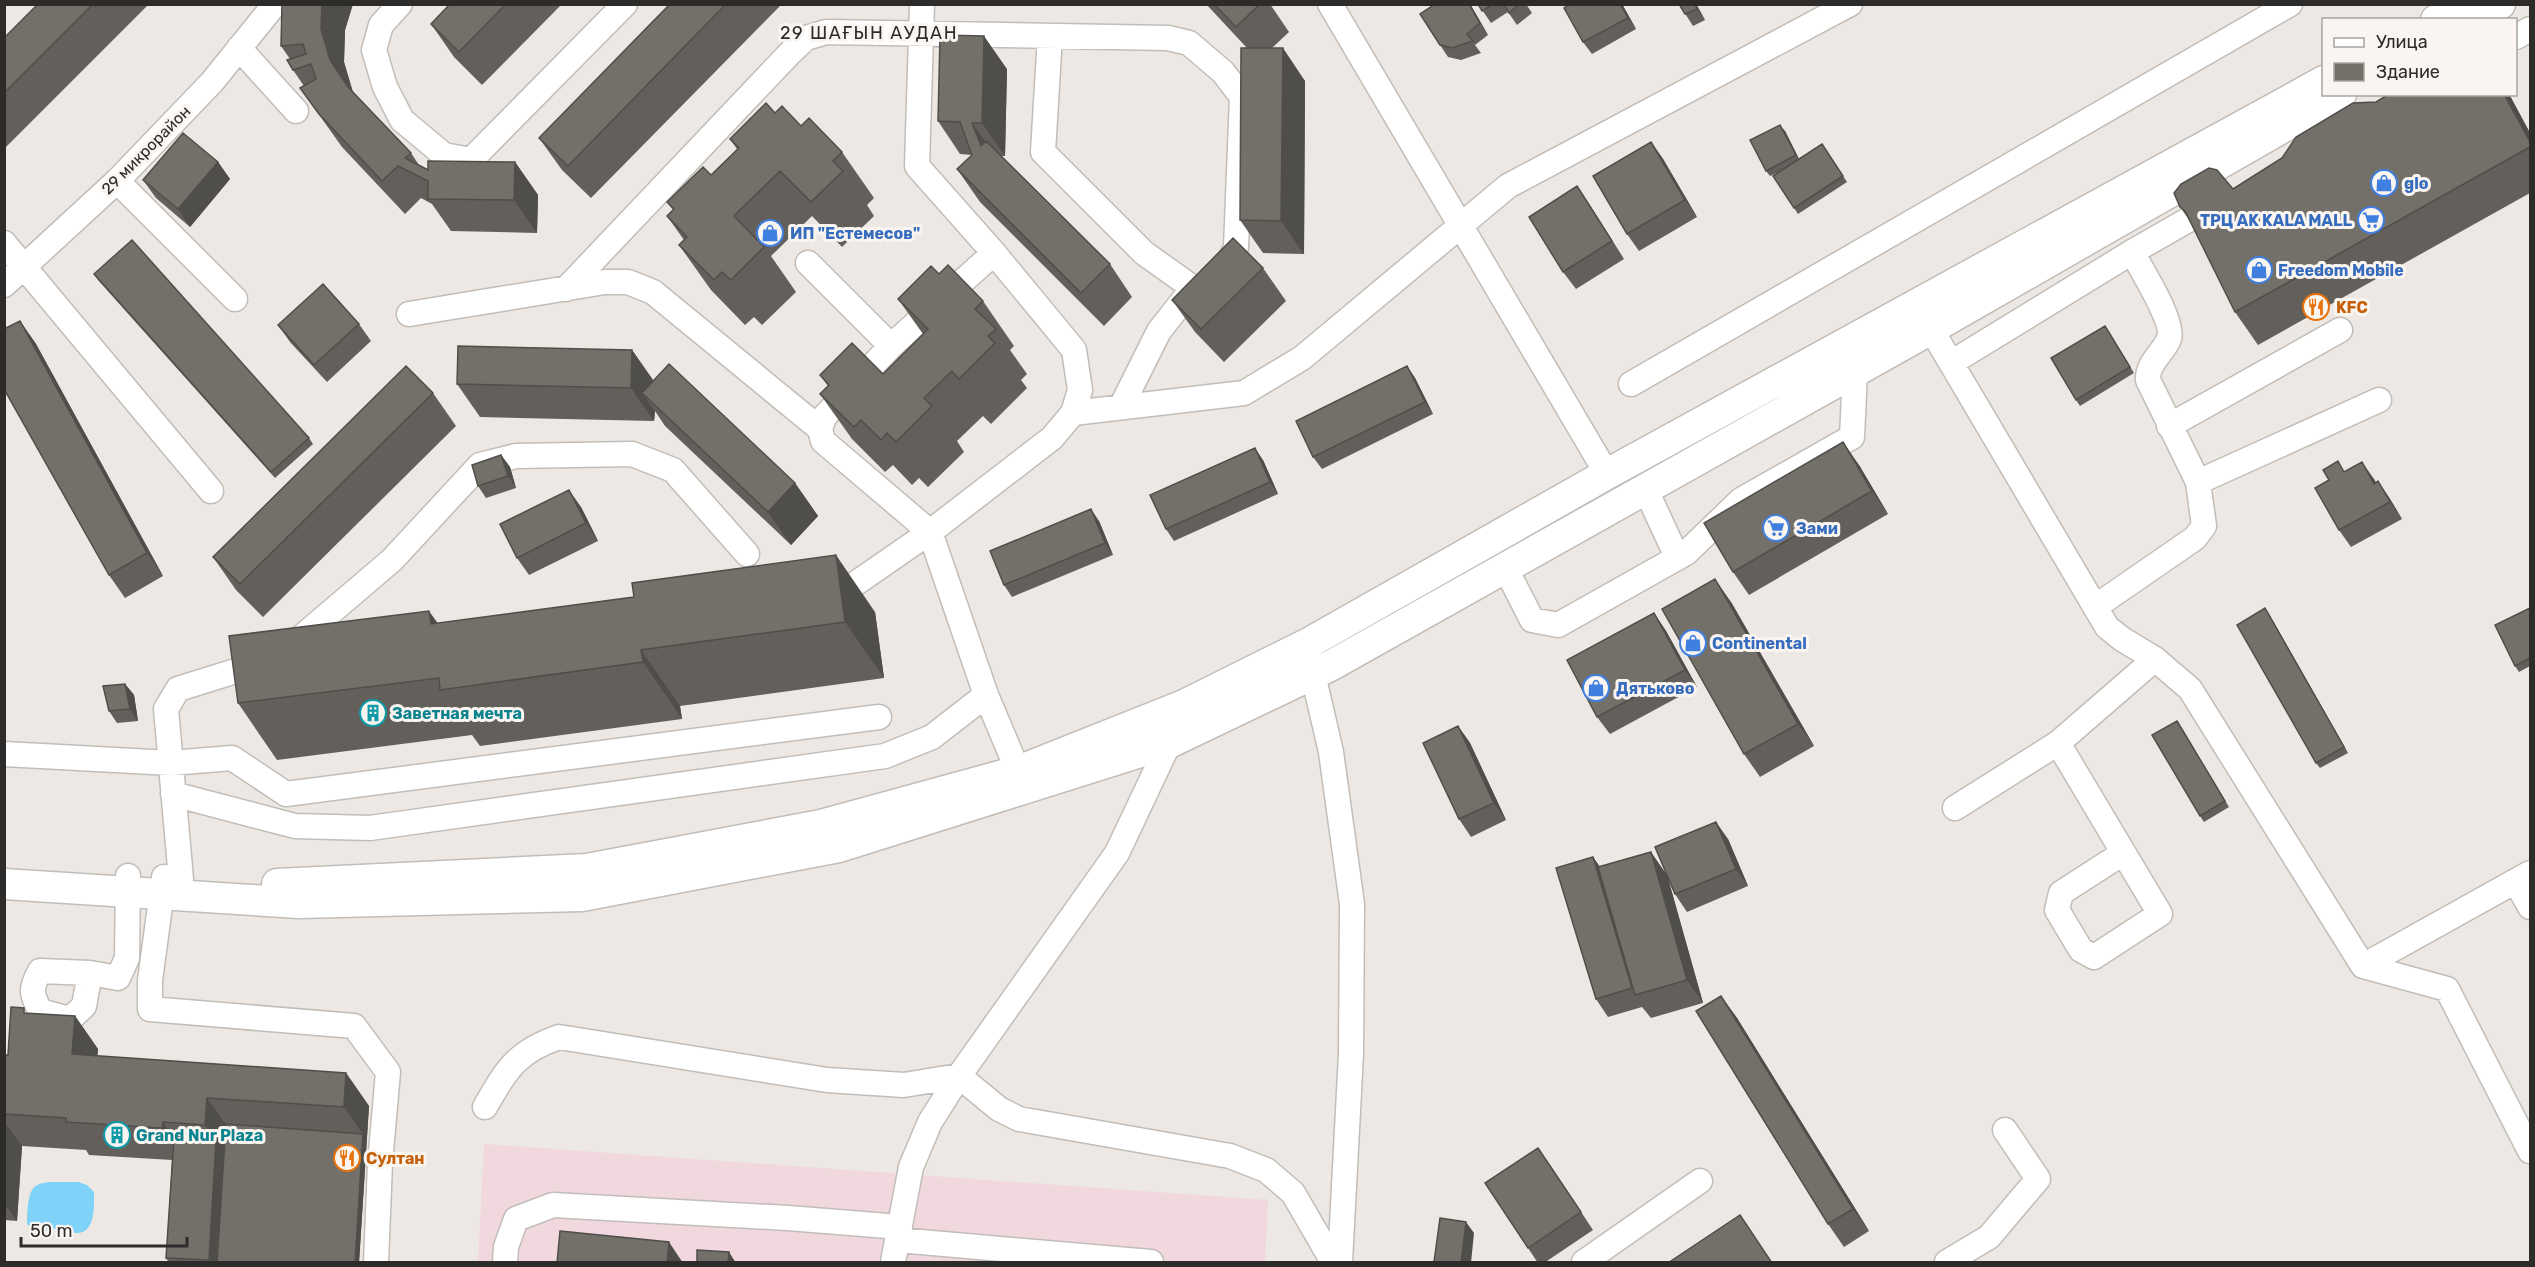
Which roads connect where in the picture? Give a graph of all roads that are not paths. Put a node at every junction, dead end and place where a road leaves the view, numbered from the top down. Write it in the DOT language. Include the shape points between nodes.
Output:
graph roads {
  1 [pos="275,4"];
  2 [pos="400,4"];
  3 [pos="625,4"];
  4 [pos="922,4"];
  5 [pos="1330,4"];
  6 [pos="1850,4"];
  7 [pos="2290,4"];
  8 [pos="2464,4"];
  9 [pos="2500,4"];
  10 [pos="2440,18"];
  11 [pos="2477,18"];
  12 [pos="920,34"];
  13 [pos="1050,36"];
  14 [pos="239,48"];
  15 [pos="2322,82"];
  16 [pos="2338,96"];
  17 [pos="296,111"];
  18 [pos="117,181"];
  19 [pos="2235,194"];
  20 [pos="1459,225"];
  21 [pos="4,243"];
  22 [pos="2132,252"];
  23 [pos="994,253"];
  24 [pos="808,263"];
  25 [pos="24,265"];
  26 [pos="4,285"];
  27 [pos="1193,288"];
  28 [pos="566,289"];
  29 [pos="235,299"];
  30 [pos="409,314"];
  31 [pos="1931,329"];
  32 [pos="2340,330"];
  33 [pos="891,346"];
  34 [pos="1951,363"];
  35 [pos="1855,371"];
  36 [pos="1631,384"];
  37 [pos="2379,400"];
  38 [pos="1122,405"];
  39 [pos="1073,412"];
  40 [pos="2169,426"];
  41 [pos="820,429"];
  42 [pos="1607,474"];
  43 [pos="2198,482"];
  44 [pos="211,491"];
  45 [pos="1635,494"];
  46 [pos="930,532"];
  47 [pos="747,554"];
  48 [pos="1677,557"];
  49 [pos="1505,567"];
  50 [pos="806,600"];
  51 [pos="2096,607"];
  52 [pos="1307,645"];
  53 [pos="313,654"];
  54 [pos="277,658"];
  55 [pos="2155,659"];
  56 [pos="1312,674"];
  57 [pos="986,695"];
  58 [pos="879,717"];
  59 [pos="1169,743"];
  60 [pos="2058,743"];
  61 [pos="4,754"];
  62 [pos="171,763"];
  63 [pos="1021,779"];
  64 [pos="173,794"];
  65 [pos="1954,808"];
  66 [pos="2123,853"];
  67 [pos="4,868"];
  68 [pos="2523,878"];
  69 [pos="4,884"];
  70 [pos="128,884"];
  71 [pos="172,887"];
  72 [pos="2530,907"];
  73 [pos="2363,966"];
  74 [pos="90,973"];
  75 [pos="118,978"];
  76 [pos="150,1009"];
  77 [pos="959,1076"];
  78 [pos="485,1107"];
  79 [pos="2006,1130"];
  80 [pos="2530,1151"];
  81 [pos="1700,1181"];
  82 [pos="897,1243"];
  83 [pos="375,1263"];
  84 [pos="506,1263"];
  85 [pos="1151,1263"];
  86 [pos="1334,1263"];
  87 [pos="1340,1263"];
  88 [pos="1584,1263"];
  89 [pos="1947,1263"];
  1 -- 14 [label="street, 29 микрорайон"];
  2 -- 3 [label="street" via="381,25 374,50 385,87 402,120 444,155 471,160"];
  4 -- 12 [label="street"];
  5 -- 20 [label="street"];
  6 -- 20 [label="street" via="1508,186"];
  7 -- 36 [label="street"];
  8 -- 10 [label="main road"];
  9 -- 11 [label="main road"];
  12 -- 13 [label="street"];
  12 -- 23 [label="street" via="917,166"];
  12 -- 28 [label="street" via="826,33 806,38"];
  13 -- 27 [label="street" via="1043,152 1144,253"];
  13 -- 27 [label="street" via="1168,38 1189,43 1223,72 1242,97 1236,247 1228,265 1210,287"];
  14 -- 17 [label="street"];
  14 -- 18 [label="street, 29 микрорайон" via="212,82"];
  15 -- 42 [label="main road"];
  16 -- 31 [label="main road"];
  18 -- 25 [label="street, 29 микрорайон"];
  18 -- 29 [label="street"];
  19 -- 22 [label="street"];
  20 -- 38 [label="street" via="1302,358 1244,393"];
  20 -- 42 [label="street"];
  21 -- 25 [label="street"];
  22 -- 34 [label="street"];
  22 -- 40 [label="street" via="2169,324 2169,340 2147,373"];
  23 -- 33 [label="street"];
  23 -- 39 [label="street" via="1074,350 1080,390"];
  24 -- 33 [label="street"];
  25 -- 26 [label="street, 29 микрорайон"];
  25 -- 44 [label="street"];
  27 -- 38 [label="street" via="1159,331"];
  28 -- 30 [label="street"];
  28 -- 41 [label="street" via="628,282 653,292"];
  31 -- 34 [label="street"];
  31 -- 35 [label="main road"];
  32 -- 40 [label="street"];
  33 -- 41 [label="street" via="824,417"];
  34 -- 51 [label="street"];
  35 -- 45 [label="main road"];
  35 -- 48 [label="street" via="1852,436 1741,500"];
  37 -- 43 [label="street"];
  38 -- 39 [label="street"];
  39 -- 46 [label="street" via="1052,438"];
  40 -- 43 [label="street"];
  41 -- 46 [label="street" via="823,441"];
  42 -- 45 [label="main road"];
  42 -- 52 [label="main road"];
  43 -- 51 [label="street" via="2204,526 2201,532"];
  45 -- 48 [label="street"];
  45 -- 49 [label="main road"];
  46 -- 50 [label="street" via="839,595"];
  46 -- 57 [label="street"];
  47 -- 54 [label="street" via="673,470 632,454 516,456 480,465 392,560"];
  48 -- 49 [label="street" via="1558,625 1532,620"];
  49 -- 56 [label="main road"];
  51 -- 55 [label="street" via="2107,627"];
  52 -- 56 [label="street"];
  52 -- 63 [label="main road"];
  53 -- 54 [label="street"];
  54 -- 62 [label="street" via="178,689 166,709"];
  55 -- 60 [label="street"];
  55 -- 73 [label="street" via="2190,688"];
  56 -- 59 [label="main road"];
  56 -- 87 [label="street" via="1331,752 1352,904 1351,1054"];
  57 -- 63 [label="street"];
  57 -- 64 [label="street" via="932,737 885,756 370,828 295,826"];
  58 -- 62 [label="street" via="286,794 232,758"];
  59 -- 63 [label="main road"];
  59 -- 77 [label="street" via="1117,853"];
  60 -- 65 [label="street"];
  60 -- 66 [label="street"];
  61 -- 62 [label="street"];
  62 -- 64 [label="street"];
  63 -- 71 [label="main road" via="821,825 587,869"];
  64 -- 71 [label="street"];
  66 -- 66 [label="street" via="2061,893 2057,910 2081,950 2094,957 2160,914"];
  67 -- 70 [label="main road"];
  68 -- 72 [label="street"];
  68 -- 73 [label="street"];
  69 -- 70 [label="main road"];
  70 -- 71 [label="main road"];
  70 -- 75 [label="street" via="127,958"];
  71 -- 76 [label="street" via="150,980"];
  73 -- 80 [label="street" via="2447,989"];
  74 -- 75 [label="street"];
  75 -- 76 [label="street"];
  76 -- 83 [label="street" via="354,1026 388,1072"];
  77 -- 78 [label="street" via="904,1085 827,1080 559,1037 521,1055"];
  77 -- 82 [label="street" via="930,1122 911,1167"];
  77 -- 86 [label="street" via="999,1109 1019,1119 1230,1156 1266,1170 1293,1193"];
  79 -- 89 [label="street" via="2038,1179 1989,1237"];
  81 -- 88 [label="street"];
  82 -- 84 [label="street" via="788,1218 553,1205 516,1219 506,1247"];
  82 -- 85 [label="street"];
}
